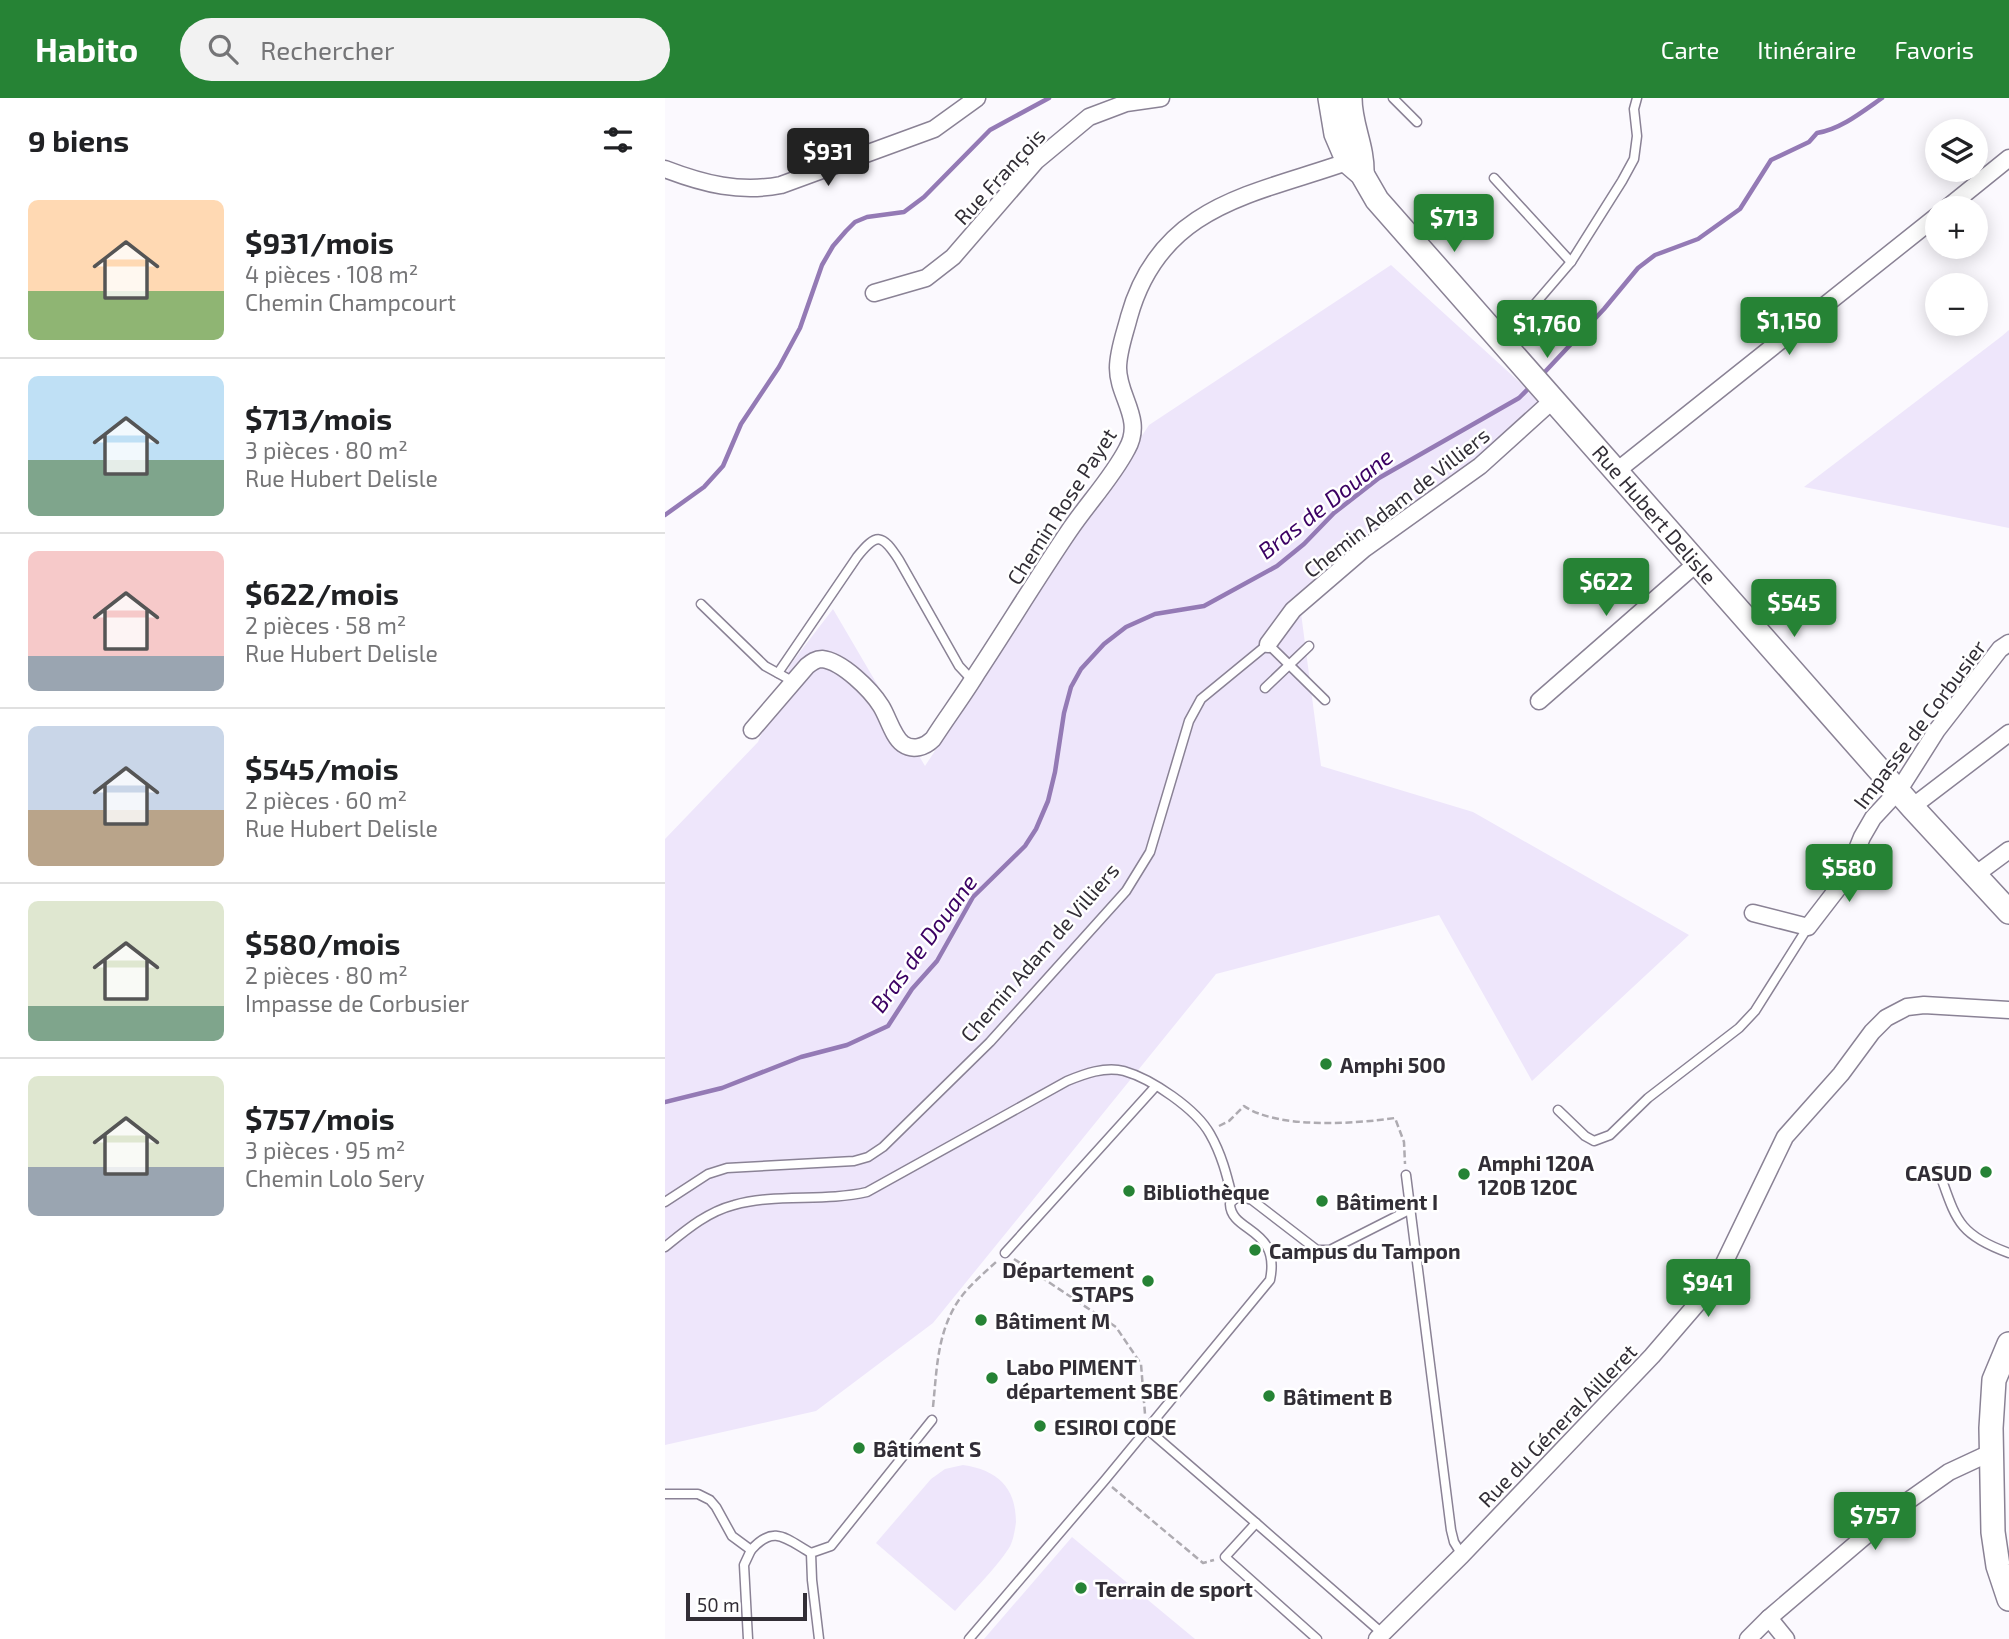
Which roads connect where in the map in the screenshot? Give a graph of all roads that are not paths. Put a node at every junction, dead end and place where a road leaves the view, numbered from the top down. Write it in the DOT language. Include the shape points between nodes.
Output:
graph roads {
  1 [pos="977,98"];
  2 [pos="1161,98"];
  3 [pos="1330,98"];
  4 [pos="1350,98"];
  5 [pos="1393,98"];
  6 [pos="1637,98"];
  7 [pos="1417,122"];
  8 [pos="2009,159"];
  9 [pos="1358,164"];
  10 [pos="665,169"];
  11 [pos="1494,178"];
  12 [pos="1962,196"];
  13 [pos="1925,226"];
  14 [pos="1571,261"];
  15 [pos="874,293"];
  16 [pos="1508,349"];
  17 [pos="1550,396"];
  18 [pos="1618,470"];
  19 [pos="1698,562"];
  20 [pos="701,604"];
  21 [pos="2009,643"];
  22 [pos="1268,644"];
  23 [pos="1309,646"];
  24 [pos="1290,665"];
  25 [pos="778,674"];
  26 [pos="973,681"];
  27 [pos="794,682"];
  28 [pos="1265,688"];
  29 [pos="1325,700"];
  30 [pos="1539,701"];
  31 [pos="752,730"];
  32 [pos="2009,733"];
  33 [pos="1905,798"];
  34 [pos="2009,850"];
  35 [pos="1975,876"];
  36 [pos="2009,912"];
  37 [pos="1753,913"];
  38 [pos="1808,927"];
  39 [pos="2009,1010"];
  40 [pos="1156,1087"];
  41 [pos="1558,1111"];
  42 [pos="1938,1169"];
  43 [pos="1406,1175"];
  44 [pos="1233,1200"];
  45 [pos="665,1202"];
  46 [pos="1411,1209"];
  47 [pos="665,1247"];
  48 [pos="1005,1253"];
  49 [pos="2009,1253"];
  50 [pos="2009,1344"];
  51 [pos="932,1420"];
  52 [pos="1146,1428"];
  53 [pos="1992,1452"];
  54 [pos="665,1494"];
  55 [pos="1256,1523"];
  56 [pos="751,1550"];
  57 [pos="811,1553"];
  58 [pos="1462,1555"];
  59 [pos="2009,1600"];
  60 [pos="1769,1618"];
  61 [pos="1379,1636"];
  62 [pos="748,1639"];
  63 [pos="819,1639"];
  64 [pos="969,1639"];
  65 [pos="1318,1639"];
  66 [pos="1748,1639"];
  67 [pos="1786,1639"];
  1 -- 10 [label="street" via="934,129 781,185 734,189"];
  2 -- 15 [label="street, Rue François" via="1126,103 1089,117 1036,161 953,257 926,278"];
  3 -- 9 [label="main road, Rue Hubert Delisle" via="1336,134"];
  4 -- 9 [label="main road, Rue Hubert Delisle"];
  5 -- 7 [label="lane"];
  6 -- 14 [label="lane" via="1634,159"];
  8 -- 12 [label="street"];
  9 -- 16 [label="main road, Rue Hubert Delisle" via="1377,200"];
  9 -- 26 [label="street, Chemin Rose Payet" via="1259,189 1217,207 1172,240 1155,260 1133,301 1118,367 1133,416 1128,449 1069,530"];
  11 -- 14 [label="lane"];
  13 -- 18 [label="street"];
  14 -- 16 [label="lane"];
  16 -- 17 [label="main road, Rue Hubert Delisle"];
  17 -- 18 [label="main road, Rue Hubert Delisle"];
  17 -- 22 [label="street, Chemin Adam de Villiers" via="1480,466 1364,549 1293,610"];
  18 -- 19 [label="main road, Rue Hubert Delisle"];
  19 -- 30 [label="street"];
  19 -- 33 [label="main road, Rue Hubert Delisle"];
  20 -- 25 [label="lane"];
  21 -- 33 [label="street, Impasse de Corbusier" via="1937,730"];
  22 -- 24 [label="lane"];
  22 -- 45 [label="lane, Chemin Adam de Villiers" via="1201,699 1189,721 1150,852 1126,891 990,1042 883,1147 854,1161 727,1168 708,1174"];
  23 -- 24 [label="lane"];
  24 -- 28 [label="lane"];
  24 -- 29 [label="lane"];
  25 -- 26 [label="lane" via="862,550 874,538 881,538 899,560 959,666"];
  25 -- 27 [label="lane"];
  26 -- 27 [label="street, Chemin Rose Payet" via="933,740 912,747 899,740 879,702 835,663 815,660"];
  27 -- 31 [label="street, Chemin Rose Payet"];
  32 -- 33 [label="street"];
  33 -- 35 [label="main road, Rue Hubert Delisle"];
  33 -- 38 [label="street, Impasse de Corbusier" via="1873,818 1845,879"];
  34 -- 35 [label="street"];
  35 -- 36 [label="main road, Rue Hubert Delisle"];
  37 -- 38 [label="street"];
  38 -- 41 [label="lane" via="1755,1011 1739,1028 1648,1098 1610,1135 1599,1140 1585,1136"];
  39 -- 58 [label="street, Rue du Géneral Ailleret" via="1924,1004 1886,1018 1785,1137 1714,1284 1652,1356"];
  40 -- 44 [label="lane" via="1186,1105 1208,1131 1224,1162"];
  40 -- 47 [label="lane" via="1123,1071 1085,1073 867,1192 733,1205 705,1217"];
  40 -- 48 [label="lane"];
  42 -- 49 [label="lane" via="1966,1231"];
  43 -- 46 [label="lane"];
  44 -- 46 [label="lane" via="1252,1200 1317,1250 1330,1250"];
  44 -- 52 [label="lane" via="1232,1213 1272,1255 1270,1280"];
  46 -- 58 [label="lane" via="1451,1530"];
  50 -- 53 [label="main road" via="1994,1380"];
  51 -- 57 [label="lane" via="831,1546"];
  52 -- 55 [label="lane"];
  52 -- 64 [label="lane"];
  53 -- 59 [label="main road" via="1995,1549"];
  53 -- 60 [label="street" via="1949,1472 1898,1508"];
  54 -- 56 [label="lane" via="698,1494 710,1500 732,1536"];
  55 -- 61 [label="lane"];
  55 -- 65 [label="lane" via="1225,1557"];
  56 -- 57 [label="lane" via="771,1534"];
  56 -- 62 [label="lane" via="744,1565"];
  57 -- 63 [label="lane"];
  58 -- 61 [label="street, Rue du Géneral Ailleret"];
  60 -- 66 [label="street"];
  60 -- 67 [label="street"];
}
